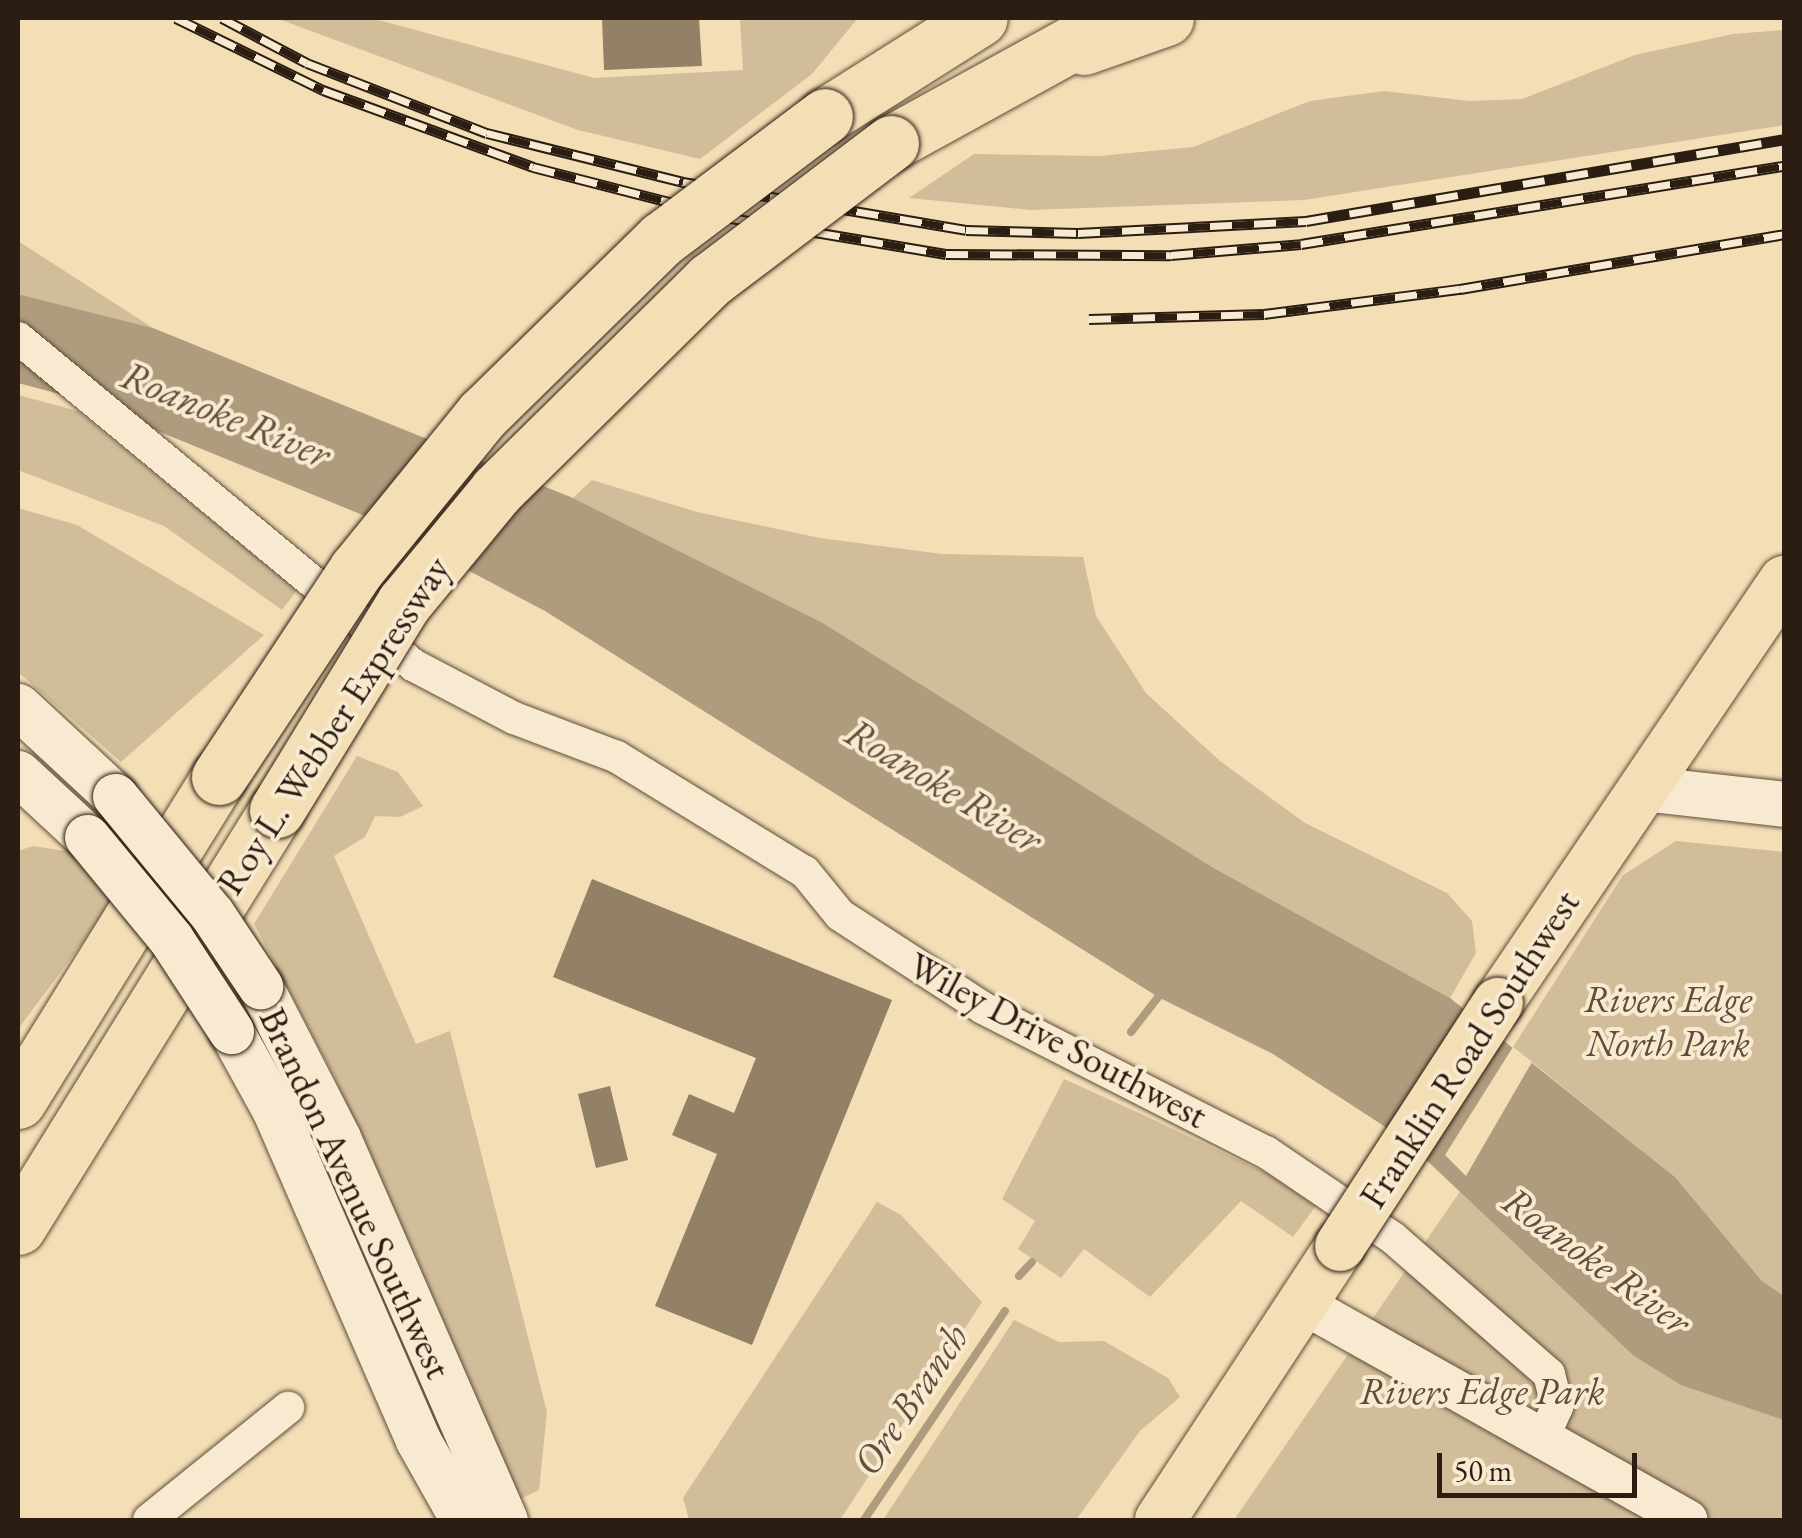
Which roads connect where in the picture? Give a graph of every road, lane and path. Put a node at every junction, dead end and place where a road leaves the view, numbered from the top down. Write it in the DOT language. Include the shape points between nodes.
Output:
graph roads {
  1 [pos="980,18"];
  2 [pos="1118,18"];
  3 [pos="1166,18"];
  4 [pos="1006,76"];
  5 [pos="18,338"];
  6 [pos="1784,581"];
  7 [pos="18,706"];
  8 [pos="54,736"];
  9 [pos="18,775"];
  10 [pos="1642,788"];
  11 [pos="1784,804"];
  12 [pos="18,1101"];
  13 [pos="18,1227"];
  14 [pos="1303,1304"];
  15 [pos="288,1408"];
  16 [pos="1544,1438"];
  17 [pos="150,1520"];
  18 [pos="492,1520"];
  19 [pos="1160,1520"];
  20 [pos="1688,1520"];
  1 -- 12 [label="highway, Roy L. Webber Expressway, bridge" via="824,116 662,239 483,414 356,570"];
  2 -- 4 [label="highway, Roy L. Webber Expressway"];
  3 -- 4 [label="highway"];
  4 -- 13 [label="highway, Roy L. Webber Expressway, bridge" via="891,143 710,280 505,482 404,603"];
  5 -- 16 [label="street, Wiley Drive Southwest" via="413,665 514,718 617,757 805,872 840,915 983,1008 1312,1180 1421,1260 1548,1374 1557,1408"];
  6 -- 10 [label="main road, Franklin Road Southwest"];
  7 -- 8 [label="main road, Brandon Avenue Southwest"];
  8 -- 9 [label="main road"];
  8 -- 18 [label="main road, Brandon Avenue Southwest, bridge" via="115,796 212,914 260,986 338,1138"];
  9 -- 18 [label="main road, Brandon Avenue Southwest, bridge" via="87,837 171,939 231,1031 275,1112 418,1440"];
  10 -- 11 [label="main road"];
  10 -- 14 [label="main road, Franklin Road Southwest, bridge"];
  14 -- 16 [label="street"];
  14 -- 19 [label="main road, Franklin Road Southwest"];
  15 -- 17 [label="street"];
  16 -- 20 [label="street"];
}
